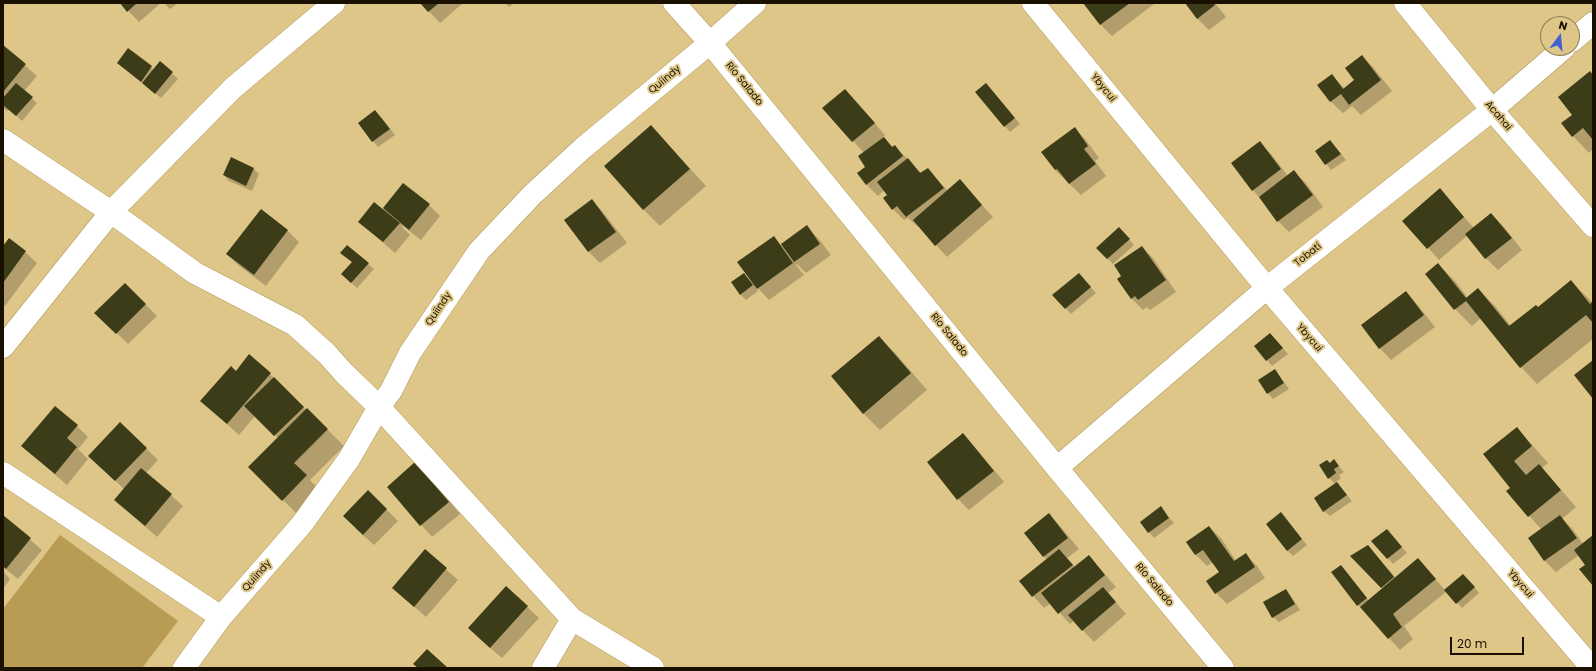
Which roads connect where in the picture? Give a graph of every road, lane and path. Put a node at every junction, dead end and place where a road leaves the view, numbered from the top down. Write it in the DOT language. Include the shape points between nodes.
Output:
graph roads {
  1 [pos="334,3"];
  2 [pos="674,3"];
  3 [pos="755,3"];
  4 [pos="1033,3"];
  5 [pos="1405,3"];
  6 [pos="1593,23"];
  7 [pos="1580,34"];
  8 [pos="710,43"];
  9 [pos="1555,56"];
  10 [pos="1492,110"];
  11 [pos="3,140"];
  12 [pos="111,212"];
  13 [pos="1593,226"];
  14 [pos="1267,288"];
  15 [pos="3,347"];
  16 [pos="380,407"];
  17 [pos="1057,468"];
  18 [pos="3,473"];
  19 [pos="221,617"];
  20 [pos="572,619"];
  21 [pos="184,668"];
  22 [pos="543,668"];
  23 [pos="654,668"];
  24 [pos="1223,668"];
  25 [pos="1592,668"];
  1 -- 12 [label="street" via="233,88"];
  2 -- 8 [label="street, Río Salado"];
  3 -- 8 [label="street, Quiindy"];
  4 -- 14 [label="street, Ybycui"];
  5 -- 10 [label="street, Acahai"];
  6 -- 7 [label="street"];
  8 -- 16 [label="street, Quiindy" via="583,148 532,195 480,251 410,353"];
  8 -- 17 [label="street, Río Salado"];
  9 -- 10 [label="street, Tobatí"];
  10 -- 13 [label="street, Acahai"];
  10 -- 14 [label="street, Tobatí"];
  11 -- 12 [label="street"];
  12 -- 15 [label="street"];
  12 -- 16 [label="street" via="195,273 295,325"];
  14 -- 17 [label="street, Tobatí"];
  14 -- 25 [label="street, Ybycui"];
  16 -- 19 [label="street, Quiindy" via="349,459 302,524"];
  16 -- 20 [label="street"];
  17 -- 24 [label="street, Río Salado"];
  18 -- 19 [label="street"];
  19 -- 21 [label="street, Quiindy"];
  20 -- 22 [label="street"];
  20 -- 23 [label="street"];
}
